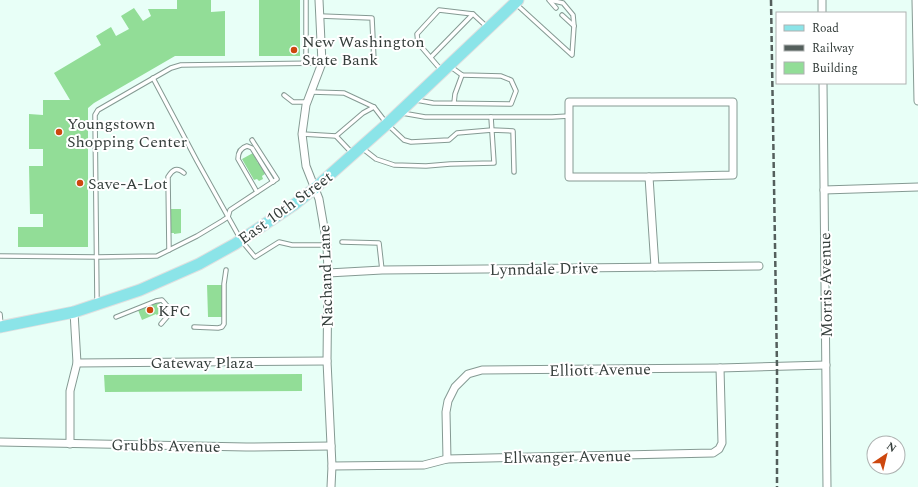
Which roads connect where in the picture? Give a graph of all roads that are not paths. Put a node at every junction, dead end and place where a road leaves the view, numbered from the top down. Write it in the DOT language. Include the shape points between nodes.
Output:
graph roads {
  1 [pos="306,0"];
  2 [pos="319,0"];
  3 [pos="550,0"];
  4 [pos="822,0"];
  5 [pos="916,0"];
  6 [pos="517,2"];
  7 [pos="556,8"];
  8 [pos="822,12"];
  9 [pos="473,14"];
  10 [pos="562,15"];
  11 [pos="320,16"];
  12 [pos="574,26"];
  13 [pos="489,28"];
  14 [pos="430,57"];
  15 [pos="374,61"];
  16 [pos="306,63"];
  17 [pos="322,63"];
  18 [pos="446,69"];
  19 [pos="462,76"];
  20 [pos="153,78"];
  21 [pos="823,84"];
  22 [pos="312,92"];
  23 [pos="284,95"];
  24 [pos="413,100"];
  25 [pos="918,101"];
  26 [pos="454,103"];
  27 [pos="306,105"];
  28 [pos="374,107"];
  29 [pos="399,113"];
  30 [pos="569,116"];
  31 [pos="491,117"];
  32 [pos="387,124"];
  33 [pos="492,130"];
  34 [pos="302,134"];
  35 [pos="336,136"];
  36 [pos="252,140"];
  37 [pos="357,151"];
  38 [pos="514,172"];
  39 [pos="184,173"];
  40 [pos="649,177"];
  41 [pos="273,182"];
  42 [pos="918,187"];
  43 [pos="315,188"];
  44 [pos="824,190"];
  45 [pos="257,192"];
  46 [pos="228,217"];
  47 [pos="241,240"];
  48 [pos="342,242"];
  49 [pos="327,245"];
  50 [pos="168,250"];
  51 [pos="0,256"];
  52 [pos="96,257"];
  53 [pos="760,266"];
  54 [pos="655,267"];
  55 [pos="226,270"];
  56 [pos="382,270"];
  57 [pos="328,272"];
  58 [pos="97,304"];
  59 [pos="74,312"];
  60 [pos="0,314"];
  61 [pos="116,316"];
  62 [pos="161,324"];
  63 [pos="1,327"];
  64 [pos="194,327"];
  65 [pos="327,361"];
  66 [pos="77,363"];
  67 [pos="826,365"];
  68 [pos="720,368"];
  69 [pos="0,442"];
  70 [pos="70,444"];
  71 [pos="331,446"];
  72 [pos="447,459"];
  73 [pos="332,466"];
  74 [pos="331,487"];
  75 [pos="827,487"];
  1 -- 16 [label="lane"];
  2 -- 11 [label="street, Nachand Lane"];
  3 -- 7 [label="lane"];
  3 -- 12 [label="lane" via="563,3 573,15"];
  4 -- 8 [label="street"];
  5 -- 25 [label="street"];
  6 -- 12 [label="lane" via="572,55"];
  6 -- 13 [label="main road, East 10th Street"];
  9 -- 13 [label="lane"];
  9 -- 14 [label="lane"];
  9 -- 14 [label="lane" via="439,10 417,34 418,43"];
  10 -- 12 [label="lane"];
  11 -- 15 [label="lane" via="372,18"];
  11 -- 17 [label="street, Nachand Lane"];
  13 -- 18 [label="main road, East 10th Street"];
  14 -- 18 [label="lane"];
  16 -- 17 [label="lane"];
  16 -- 20 [label="lane" via="182,65"];
  17 -- 22 [label="street, Nachand Lane"];
  18 -- 19 [label="lane"];
  18 -- 24 [label="main road, East 10th Street"];
  19 -- 26 [label="lane"];
  19 -- 26 [label="lane" via="501,76 512,80 516,92 511,104"];
  20 -- 46 [label="lane"];
  20 -- 52 [label="lane" via="98,110 95,115"];
  21 -- 44 [label="street, Morris Avenue"];
  22 -- 27 [label="street, Nachand Lane"];
  22 -- 28 [label="lane" via="344,93"];
  23 -- 27 [label="lane" via="293,102 304,102"];
  24 -- 26 [label="lane"];
  24 -- 29 [label="main road, East 10th Street"];
  27 -- 34 [label="street, Nachand Lane"];
  28 -- 32 [label="lane"];
  28 -- 35 [label="lane"];
  29 -- 31 [label="lane" via="425,117"];
  29 -- 32 [label="main road, East 10th Street"];
  30 -- 31 [label="lane"];
  30 -- 40 [label="street" via="569,177"];
  30 -- 40 [label="street" via="569,102 733,102 733,175"];
  31 -- 33 [label="lane"];
  32 -- 33 [label="lane" via="404,140 411,142 450,140 457,133"];
  32 -- 37 [label="main road, East 10th Street"];
  33 -- 37 [label="lane" via="494,163 394,166"];
  33 -- 38 [label="lane" via="514,131"];
  34 -- 35 [label="lane"];
  34 -- 43 [label="street, Nachand Lane" via="306,166"];
  35 -- 37 [label="lane"];
  36 -- 41 [label="lane" via="277,179"];
  37 -- 43 [label="main road, East 10th Street"];
  39 -- 50 [label="lane" via="174,170 168,177"];
  40 -- 54 [label="street"];
  41 -- 45 [label="lane"];
  41 -- 45 [label="lane" via="252,148 247,146 242,149 238,159"];
  42 -- 44 [label="street"];
  43 -- 47 [label="main road, East 10th Street"];
  43 -- 49 [label="street, Nachand Lane"];
  44 -- 67 [label="street, Morris Avenue"];
  45 -- 46 [label="lane" via="230,210"];
  46 -- 47 [label="lane"];
  46 -- 50 [label="lane" via="198,236"];
  47 -- 49 [label="lane" via="255,257 279,242"];
  47 -- 58 [label="main road, East 10th Street" via="200,264 140,290"];
  48 -- 56 [label="lane" via="379,243"];
  49 -- 57 [label="street, Nachand Lane"];
  50 -- 52 [label="lane" via="157,256"];
  51 -- 52 [label="lane"];
  52 -- 58 [label="lane"];
  53 -- 54 [label="street, Lynndale Drive"];
  54 -- 56 [label="street, Lynndale Drive"];
  55 -- 64 [label="lane" via="224,324 218,328"];
  56 -- 57 [label="street, Lynndale Drive"];
  57 -- 65 [label="street, Nachand Lane"];
  58 -- 59 [label="main road, East 10th Street"];
  59 -- 63 [label="main road, East 10th Street"];
  59 -- 66 [label="street"];
  60 -- 63 [label="lane"];
  61 -- 62 [label="lane" via="162,300 169,308 167,317"];
  65 -- 66 [label="street, Gateway Plaza"];
  65 -- 71 [label="street, Nachand Lane"];
  66 -- 70 [label="street" via="70,391"];
  67 -- 68 [label="street, Elliott Avenue"];
  67 -- 75 [label="street, Morris Avenue"];
  68 -- 72 [label="street, Elliott Avenue" via="482,370 468,374 455,386 448,401"];
  68 -- 72 [label="street, Ellwanger Avenue" via="722,443 713,453"];
  69 -- 70 [label="street, Grubbs Avenue"];
  70 -- 71 [label="street, Grubbs Avenue"];
  71 -- 73 [label="street, Nachand Lane"];
  72 -- 73 [label="street, Ellwanger Avenue" via="424,465"];
  73 -- 74 [label="street, Nachand Lane"];
}
